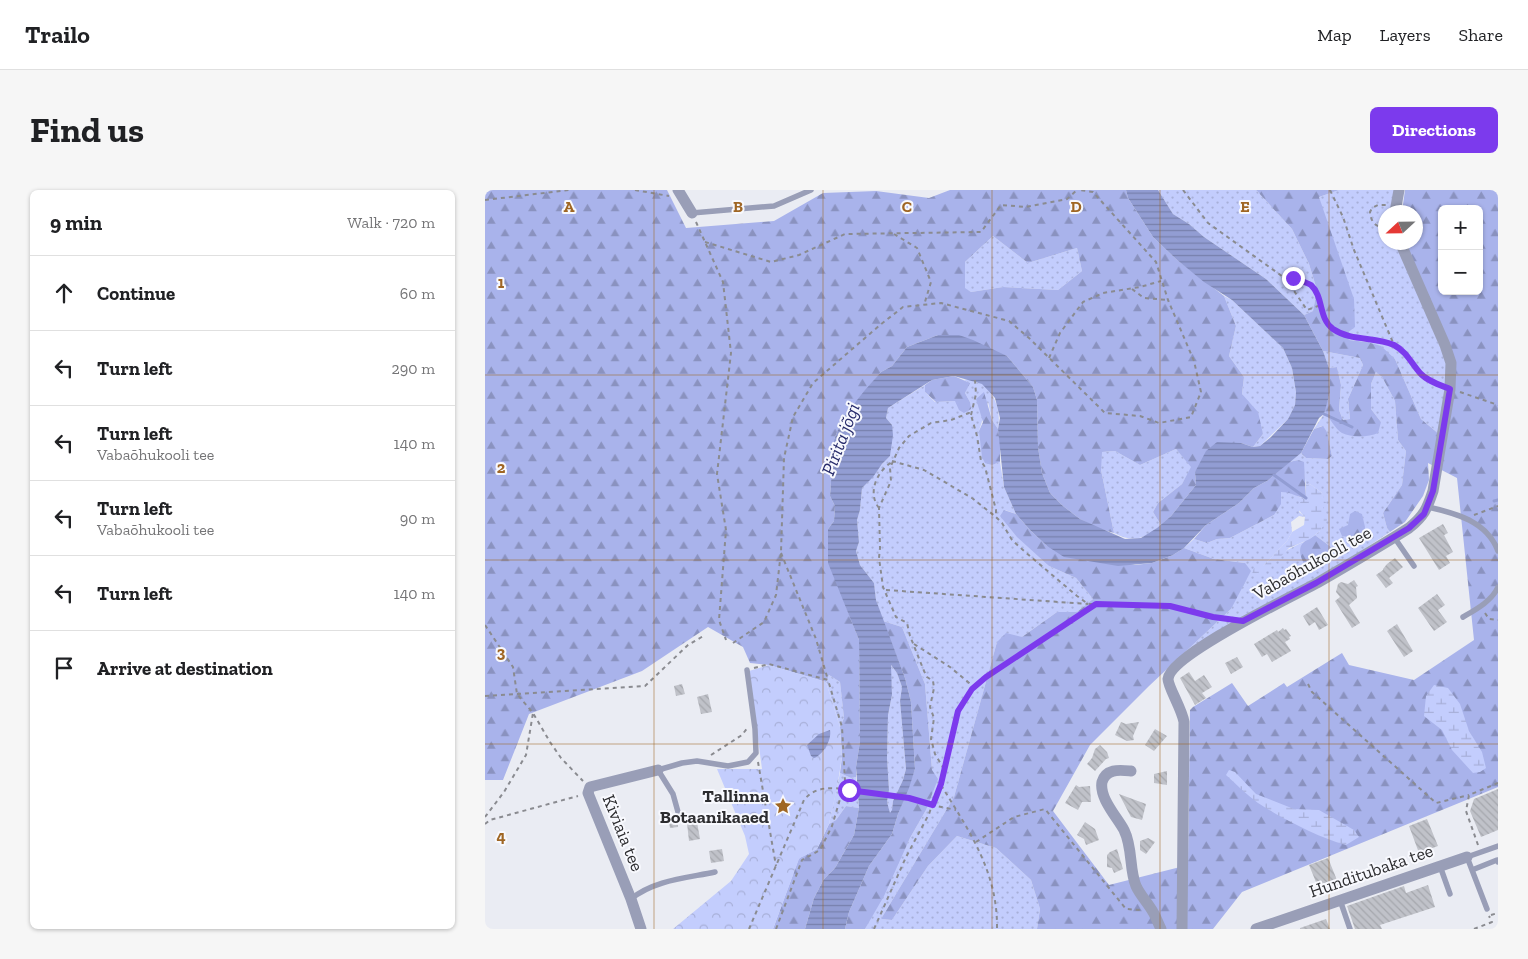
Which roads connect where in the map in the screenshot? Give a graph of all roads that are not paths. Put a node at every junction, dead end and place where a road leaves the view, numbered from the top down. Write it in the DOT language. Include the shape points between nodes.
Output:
graph roads {
  1 [pos="811,190"];
  2 [pos="1399,190"];
  3 [pos="681,194"];
  4 [pos="1395,205"];
  5 [pos="692,213"];
  6 [pos="1404,250"];
  7 [pos="1428,507"];
  8 [pos="1394,537"];
  9 [pos="1498,551"];
  10 [pos="1414,566"];
  11 [pos="1498,587"];
  12 [pos="1463,617"];
  13 [pos="747,670"];
  14 [pos="658,770"];
  15 [pos="1131,771"];
  16 [pos="679,812"];
  17 [pos="1498,846"];
  18 [pos="1467,857"];
  19 [pos="1498,862"];
  20 [pos="1440,866"];
  21 [pos="1472,870"];
  22 [pos="715,872"];
  23 [pos="1450,894"];
  24 [pos="631,899"];
  25 [pos="1340,900"];
  26 [pos="1487,909"];
  27 [pos="641,929"];
  28 [pos="1161,929"];
  29 [pos="1182,929"];
  30 [pos="1256,929"];
  31 [pos="1349,929"];
  1 -- 5 [label="lane" via="775,206"];
  2 -- 4 [label="street"];
  3 -- 5 [label="street"];
  6 -- 7 [label="street, Vabaõhukooli tee" via="1449,353 1451,373"];
  7 -- 8 [label="street, Vabaõhukooli tee" via="1419,519"];
  7 -- 9 [label="lane" via="1467,518 1483,530"];
  8 -- 10 [label="lane"];
  8 -- 29 [label="street, Vabaõhukooli tee" via="1243,621 1179,664 1168,679 1184,722"];
  11 -- 12 [label="lane" via="1481,606"];
  13 -- 14 [label="lane" via="757,753 748,762 727,766 697,761"];
  14 -- 16 [label="lane" via="673,794"];
  14 -- 24 [label="street, Kiviaia tee" via="589,790"];
  15 -- 28 [label="street" via="1108,773 1102,788 1125,831 1136,886"];
  17 -- 18 [label="lane, Hunditubaka tee"];
  18 -- 20 [label="street, Hunditubaka tee"];
  18 -- 21 [label="lane"];
  19 -- 21 [label="lane"];
  20 -- 23 [label="lane"];
  20 -- 25 [label="street, Hunditubaka tee"];
  21 -- 26 [label="lane"];
  22 -- 24 [label="lane" via="666,882"];
  24 -- 27 [label="street, Kiviaia tee"];
  25 -- 30 [label="street, Hunditubaka tee"];
  25 -- 31 [label="lane"];
}
